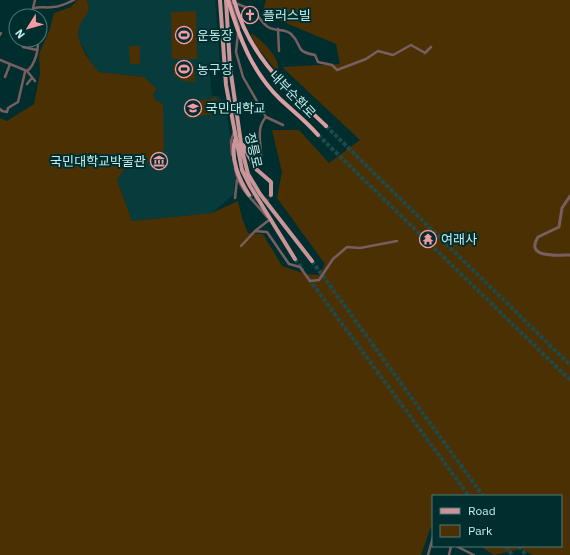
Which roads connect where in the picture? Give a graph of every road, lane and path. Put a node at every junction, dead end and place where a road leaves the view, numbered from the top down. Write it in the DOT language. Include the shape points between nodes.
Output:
graph roads {
  1 [pos="74,0"];
  2 [pos="220,0"];
  3 [pos="230,0"];
  4 [pos="44,8"];
  5 [pos="278,29"];
  6 [pos="431,47"];
  7 [pos="28,48"];
  8 [pos="37,50"];
  9 [pos="279,51"];
  10 [pos="0,60"];
  11 [pos="10,64"];
  12 [pos="26,72"];
  13 [pos="5,77"];
  14 [pos="31,79"];
  15 [pos="34,81"];
  16 [pos="27,84"];
  17 [pos="228,98"];
  18 [pos="0,108"];
  19 [pos="266,116"];
  20 [pos="238,123"];
  21 [pos="283,125"];
  22 [pos="326,126"];
  23 [pos="234,132"];
  24 [pos="318,135"];
  25 [pos="235,137"];
  26 [pos="241,142"];
  27 [pos="262,160"];
  28 [pos="238,180"];
  29 [pos="271,194"];
  30 [pos="249,195"];
  31 [pos="570,196"];
  32 [pos="235,198"];
  33 [pos="270,220"];
  34 [pos="255,231"];
  35 [pos="397,240"];
  36 [pos="284,242"];
  37 [pos="241,246"];
  38 [pos="570,255"];
  39 [pos="295,259"];
  40 [pos="312,261"];
  41 [pos="432,541"];
  42 [pos="458,547"];
  43 [pos="428,555"];
  44 [pos="474,555"];
  1 -- 4 [label="street" via="56,7"];
  2 -- 17 [label="main road, 정릉로"];
  3 -- 5 [label="street" via="253,11 269,28"];
  3 -- 19 [label="street" via="239,28 236,52 242,77"];
  3 -- 20 [label="main road, 정릉로" via="230,67"];
  3 -- 22 [label="highway, 내부순환로" via="253,48 265,64"];
  3 -- 24 [label="highway, 내부순환로" via="237,29 246,51 273,92 305,119"];
  5 -- 6 [label="street" via="292,35 303,53 315,55 318,62 332,65 337,70 366,59 378,51 393,54 409,45 425,53"];
  5 -- 9 [label="street"];
  7 -- 8 [label="street"];
  8 -- 12 [label="street" via="32,66"];
  10 -- 11 [label="street"];
  11 -- 12 [label="street"];
  11 -- 13 [label="street"];
  12 -- 14 [label="street"];
  12 -- 18 [label="street" via="18,102 8,108 7,112"];
  14 -- 15 [label="street"];
  14 -- 16 [label="street"];
  17 -- 20 [label="main road" via="232,99 234,117"];
  17 -- 23 [label="main road, 정릉로"];
  19 -- 21 [label="street"];
  19 -- 27 [label="street" via="260,128"];
  20 -- 26 [label="main road, 정릉로"];
  23 -- 25 [label="main road, 정릉로"];
  23 -- 28 [label="street, 정릉로" via="231,147"];
  25 -- 30 [label="main road" via="233,146 237,170"];
  25 -- 36 [label="main road, 정릉로" via="246,178"];
  26 -- 29 [label="main road" via="256,169 271,182"];
  26 -- 40 [label="main road, 정릉로" via="253,184"];
  28 -- 32 [label="street, 정릉로"];
  28 -- 33 [label="street, 정릉로" via="246,195"];
  31 -- 38 [label="street" via="562,208 559,227 538,237 536,246 545,256"];
  33 -- 34 [label="street"];
  33 -- 36 [label="street, 정릉로"];
  34 -- 35 [label="street" via="266,232 289,264 300,267 310,281 321,278 333,259 347,247 360,248"];
  34 -- 37 [label="street"];
  36 -- 39 [label="main road, 정릉로"];
  41 -- 43 [label="street"];
  42 -- 44 [label="street"];
}
